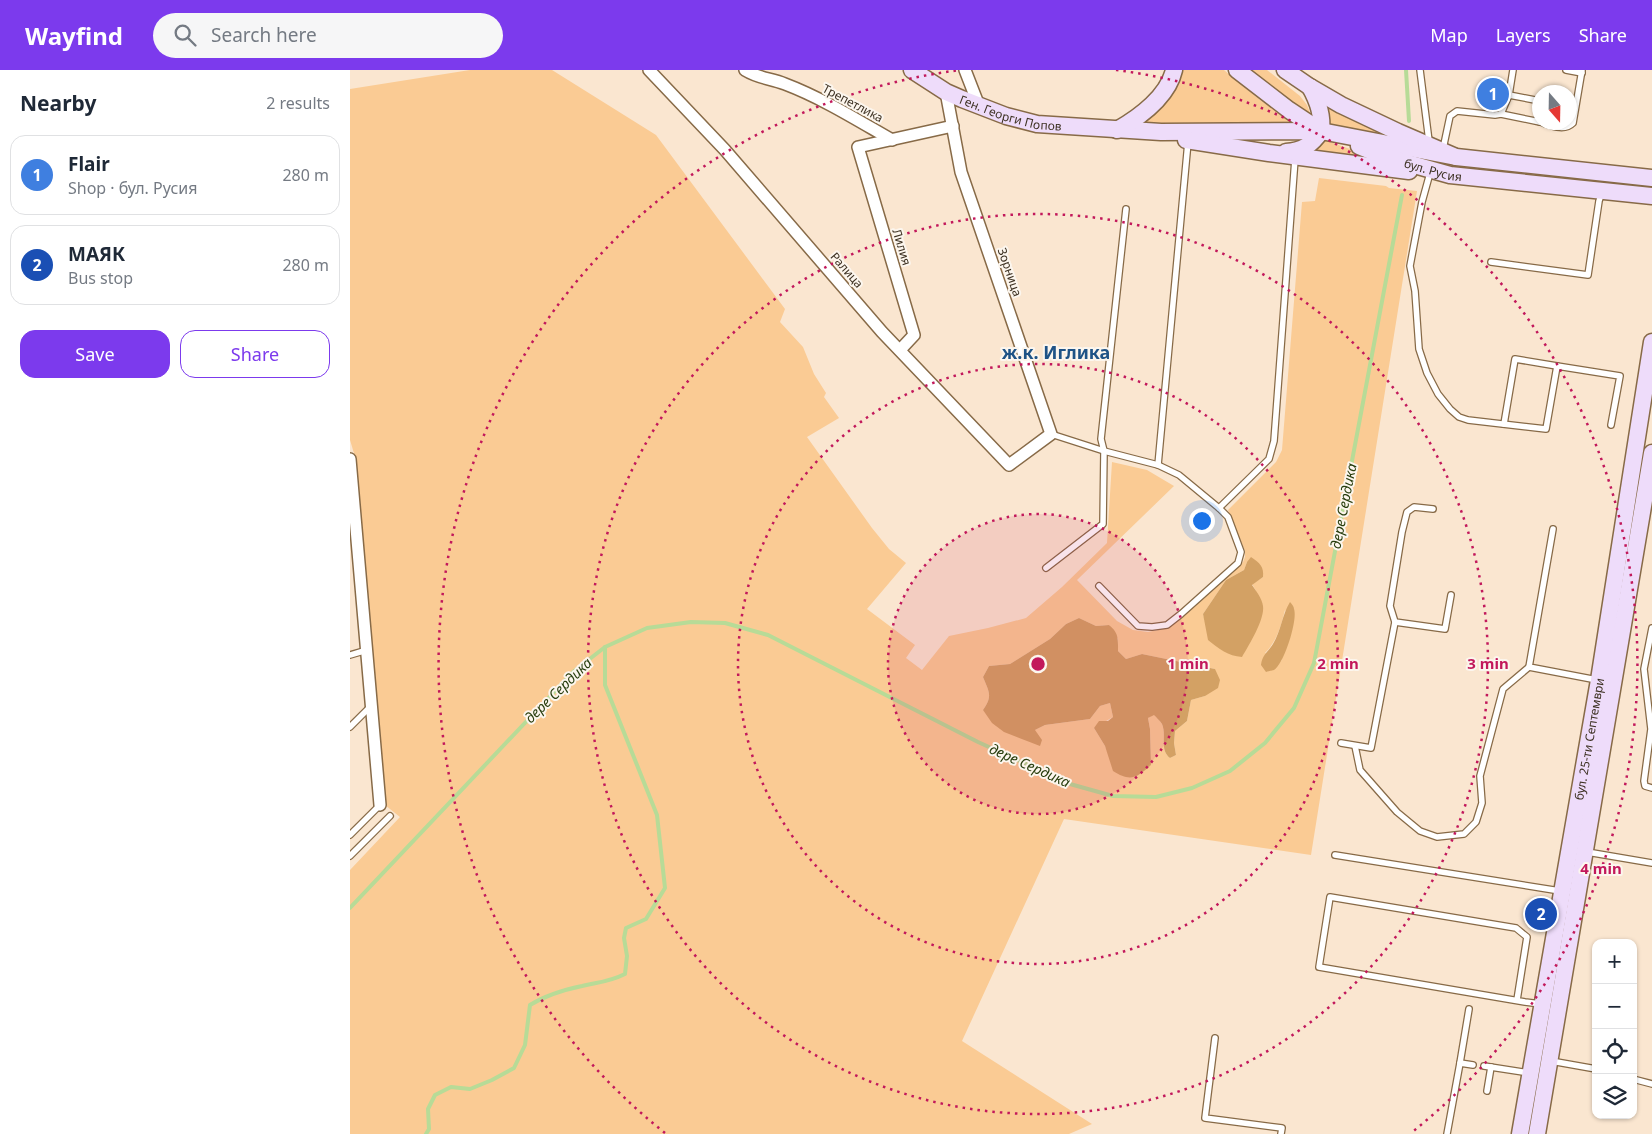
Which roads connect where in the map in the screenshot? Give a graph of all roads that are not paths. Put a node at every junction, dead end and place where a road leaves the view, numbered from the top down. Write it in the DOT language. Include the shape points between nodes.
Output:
graph roads {
  1 [pos="649,70"];
  2 [pos="745,70"];
  3 [pos="912,70"];
  4 [pos="965,70"];
  5 [pos="1174,70"];
  6 [pos="1237,70"];
  7 [pos="1285,70"];
  8 [pos="1420,70"];
  9 [pos="1513,70"];
  10 [pos="1566,70"];
  11 [pos="1582,72"];
  12 [pos="1310,87"];
  13 [pos="1577,91"];
  14 [pos="946,92"];
  15 [pos="1509,95"];
  16 [pos="1532,99"];
  17 [pos="979,106"];
  18 [pos="1502,114"];
  19 [pos="1532,120"];
  20 [pos="952,126"];
  21 [pos="1117,130"];
  22 [pos="1321,131"];
  23 [pos="892,140"];
  24 [pos="1188,140"];
  25 [pos="858,147"];
  26 [pos="1443,152"];
  27 [pos="1269,153"];
  28 [pos="1295,156"];
  29 [pos="1430,173"];
  30 [pos="1450,175"];
  31 [pos="1652,178"];
  32 [pos="1602,190"];
  33 [pos="1652,196"];
  34 [pos="1126,209"];
  35 [pos="1491,262"];
  36 [pos="1652,342"];
  37 [pos="900,350"];
  38 [pos="1557,366"];
  39 [pos="1504,424"];
  40 [pos="1611,425"];
  41 [pos="1051,434"];
  42 [pos="1104,452"];
  43 [pos="1652,453"];
  44 [pos="350,459"];
  45 [pos="1158,465"];
  46 [pos="1219,508"];
  47 [pos="1433,509"];
  48 [pos="1553,529"];
  49 [pos="354,539"];
  50 [pos="1046,568"];
  51 [pos="1099,586"];
  52 [pos="1451,595"];
  53 [pos="1395,622"];
  54 [pos="1652,628"];
  55 [pos="367,650"];
  56 [pos="350,655"];
  57 [pos="1529,667"];
  58 [pos="1599,680"];
  59 [pos="372,706"];
  60 [pos="350,727"];
  61 [pos="1341,742"];
  62 [pos="1355,746"];
  63 [pos="1652,788"];
  64 [pos="380,805"];
  65 [pos="390,816"];
  66 [pos="350,835"];
  67 [pos="1584,852"];
  68 [pos="1335,855"];
  69 [pos="350,856"];
  70 [pos="1652,863"];
  71 [pos="1562,892"];
  72 [pos="1517,1000"];
  73 [pos="1543,1004"];
  74 [pos="1469,1009"];
  75 [pos="1215,1038"];
  76 [pos="1549,1060"];
  77 [pos="1460,1063"];
  78 [pos="1473,1065"];
  79 [pos="1484,1066"];
  80 [pos="1491,1067"];
  81 [pos="1592,1068"];
  82 [pos="1531,1074"];
  83 [pos="1637,1080"];
  84 [pos="1652,1084"];
  85 [pos="1487,1091"];
  86 [pos="1282,1134"];
  87 [pos="1447,1134"];
  88 [pos="1520,1134"];
  89 [pos="1537,1134"];
  1 -- 37 [label="street, Ралица" via="726,150"];
  2 -- 23 [label="street, Трепетлика" via="757,77 784,83"];
  3 -- 14 [label="main road, Ген. Георги Попов"];
  4 -- 17 [label="street"];
  5 -- 21 [label="main road" via="1165,90 1135,119"];
  6 -- 22 [label="main road, бул. Русия"];
  7 -- 12 [label="main road, бул. Русия"];
  8 -- 26 [label="lane"];
  9 -- 15 [label="lane"];
  10 -- 11 [label="lane"];
  11 -- 13 [label="lane"];
  12 -- 22 [label="main road" via="1321,116"];
  12 -- 26 [label="main road, бул. Русия" via="1341,105"];
  14 -- 17 [label="main road, Ген. Георги Попов"];
  14 -- 20 [label="street, Зорница"];
  15 -- 16 [label="lane"];
  15 -- 18 [label="lane"];
  17 -- 21 [label="main road, Ген. Георги Попов" via="1036,124"];
  18 -- 19 [label="lane"];
  18 -- 26 [label="lane" via="1453,113"];
  20 -- 23 [label="street, Трепетлика"];
  20 -- 41 [label="street, Зорница" via="961,172"];
  21 -- 22 [label="main road"];
  21 -- 24 [label="main road"];
  22 -- 26 [label="main road"];
  22 -- 27 [label="main road" via="1307,147 1298,151"];
  22 -- 30 [label="main road, бул. Русия" via="1386,157"];
  23 -- 25 [label="street, Трепетлика"];
  24 -- 27 [label="main road"];
  24 -- 45 [label="lane"];
  25 -- 37 [label="street, Лилия" via="914,335"];
  26 -- 31 [label="main road, бул. Русия"];
  27 -- 28 [label="main road"];
  28 -- 29 [label="main road"];
  28 -- 46 [label="lane" via="1274,441 1269,459"];
  29 -- 30 [label="main road"];
  29 -- 39 [label="lane" via="1410,266 1419,349 1438,394 1459,417"];
  30 -- 32 [label="main road, бул. Русия"];
  32 -- 33 [label="main road, бул. Русия"];
  32 -- 35 [label="lane" via="1588,275"];
  34 -- 42 [label="lane" via="1101,439"];
  36 -- 58 [label="main road, бул. 25-ти Септември"];
  37 -- 41 [label="street, Ралица" via="1010,465"];
  38 -- 39 [label="lane" via="1546,429"];
  38 -- 39 [label="lane" via="1515,359"];
  38 -- 40 [label="lane" via="1620,376"];
  41 -- 42 [label="lane"];
  42 -- 45 [label="lane"];
  42 -- 50 [label="lane" via="1103,524"];
  43 -- 67 [label="main road, бул. 25-ти Септември"];
  44 -- 49 [label="street"];
  45 -- 46 [label="lane" via="1179,475"];
  46 -- 51 [label="lane" via="1228,518 1237,538 1241,552 1238,563 1167,625 1138,626"];
  47 -- 53 [label="lane" via="1414,507 1407,512 1390,606"];
  48 -- 57 [label="lane"];
  49 -- 55 [label="street"];
  52 -- 53 [label="lane" via="1445,629"];
  53 -- 62 [label="lane" via="1371,748"];
  54 -- 63 [label="lane" via="1644,669 1651,729 1644,782 1645,786"];
  55 -- 56 [label="lane"];
  55 -- 59 [label="street"];
  57 -- 58 [label="lane"];
  57 -- 62 [label="lane" via="1503,689 1480,776 1482,803 1476,822 1464,834 1437,837 1420,831 1397,812 1360,770"];
  58 -- 71 [label="main road, бул. 25-ти Септември"];
  59 -- 60 [label="lane"];
  59 -- 64 [label="street"];
  61 -- 62 [label="lane"];
  64 -- 66 [label="lane"];
  65 -- 69 [label="lane"];
  67 -- 70 [label="lane"];
  67 -- 76 [label="main road, бул. 25-ти Септември"];
  68 -- 71 [label="lane"];
  71 -- 73 [label="main road, бул. 25-ти Септември"];
  72 -- 72 [label="lane" via="1319,967 1330,897 1516,928 1527,937"];
  72 -- 73 [label="lane"];
  73 -- 82 [label="main road, бул. 25-ти Септември"];
  74 -- 77 [label="lane"];
  75 -- 86 [label="lane" via="1205,1118 1282,1128"];
  76 -- 81 [label="lane"];
  76 -- 89 [label="main road, бул. 25-ти Септември"];
  77 -- 78 [label="lane"];
  77 -- 87 [label="lane"];
  79 -- 80 [label="lane"];
  80 -- 82 [label="lane"];
  80 -- 85 [label="lane"];
  82 -- 88 [label="main road, бул. 25-ти Септември"];
  83 -- 84 [label="lane"];
}
